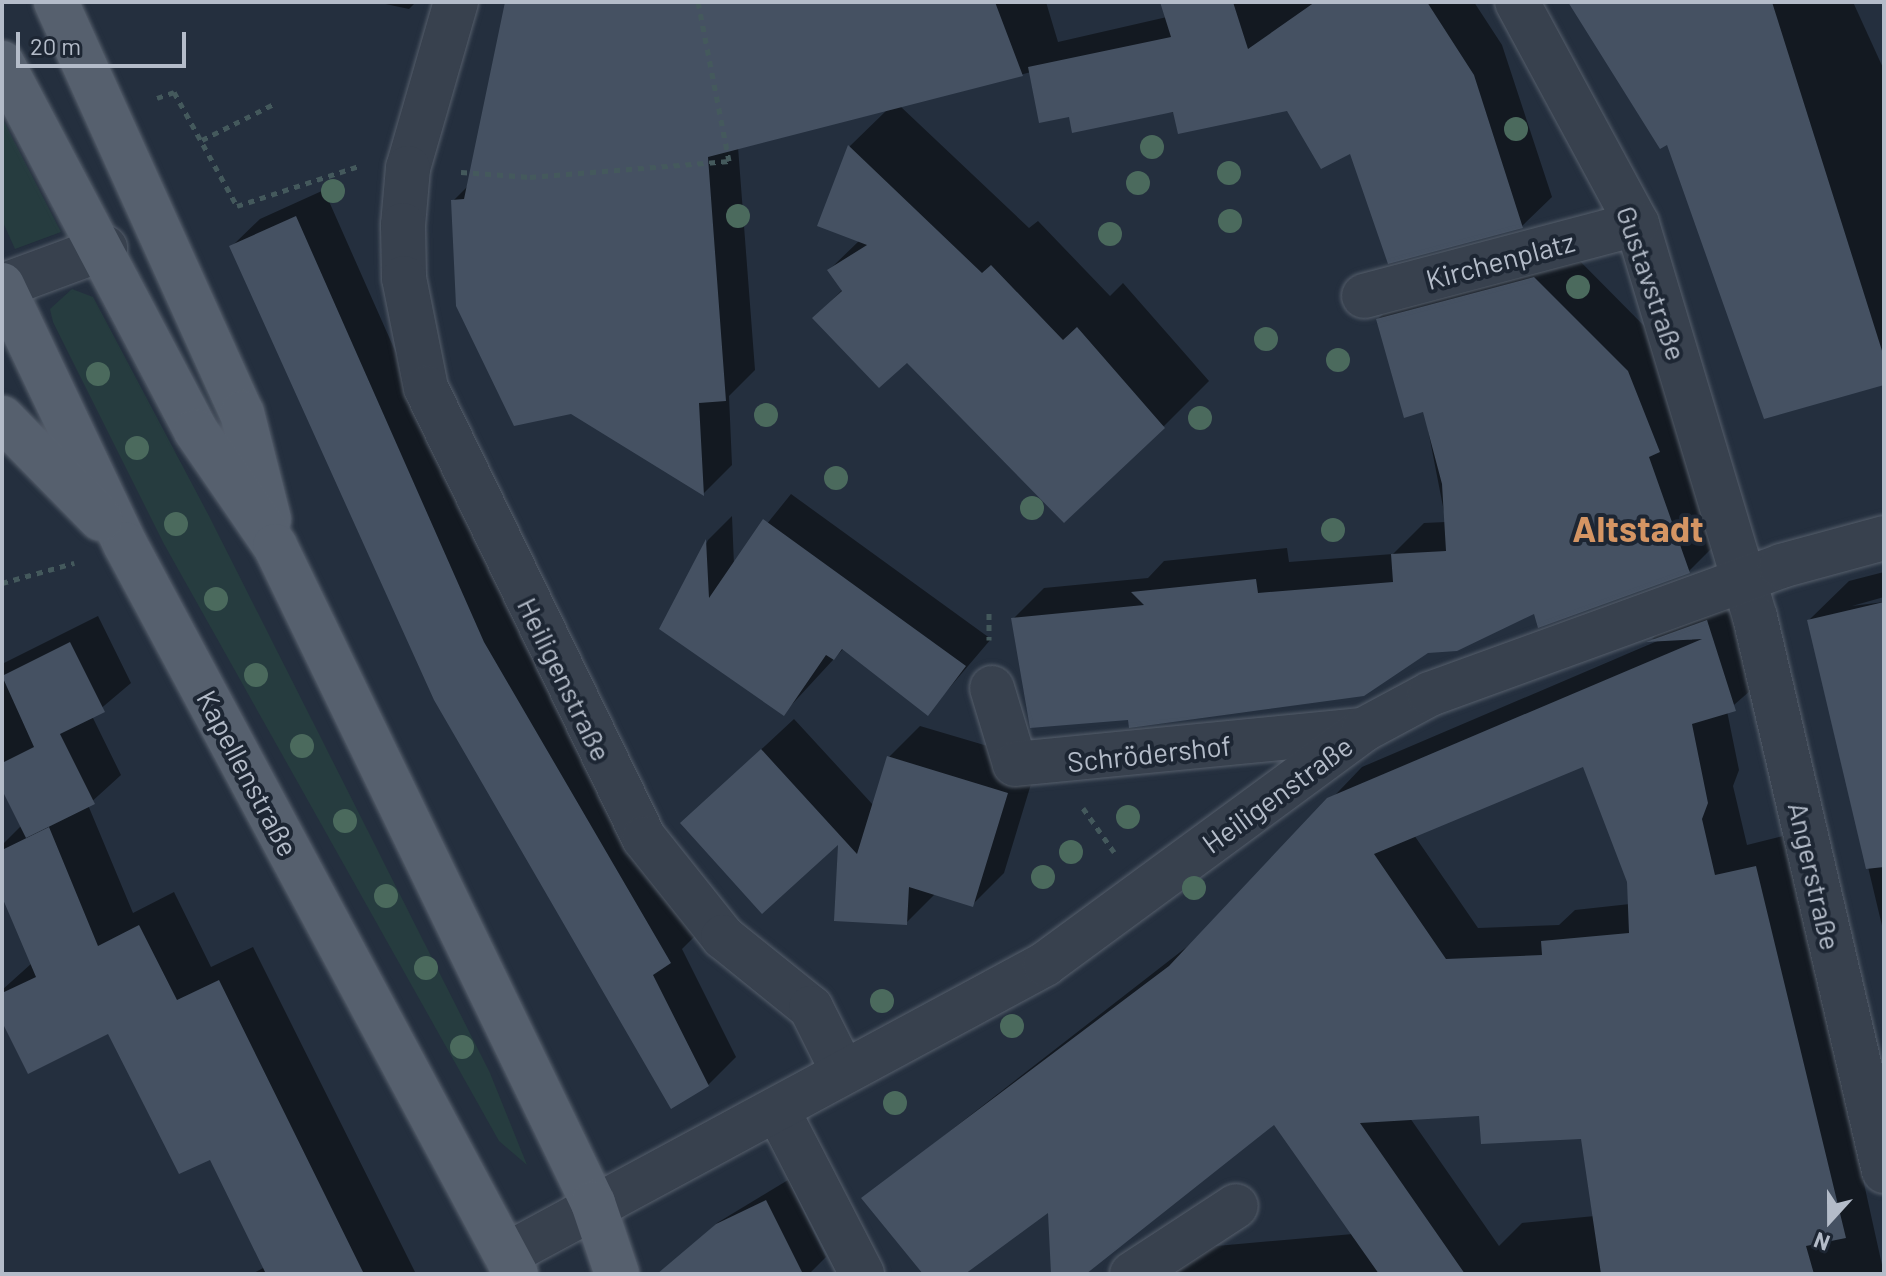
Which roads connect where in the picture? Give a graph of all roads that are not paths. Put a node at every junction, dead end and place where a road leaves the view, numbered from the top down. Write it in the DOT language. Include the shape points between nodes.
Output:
graph roads {
  1 [pos="56,2"];
  2 [pos="456,2"];
  3 [pos="1517,2"];
  4 [pos="2,63"];
  5 [pos="1637,224"];
  6 [pos="105,248"];
  7 [pos="2,285"];
  8 [pos="1364,296"];
  9 [pos="2,418"];
  10 [pos="1884,538"];
  11 [pos="125,544"];
  12 [pos="275,546"];
  13 [pos="1744,581"];
  14 [pos="990,668"];
  15 [pos="1363,730"];
  16 [pos="843,1072"];
  17 [pos="779,1113"];
  18 [pos="1884,1171"];
  19 [pos="593,1203"];
  20 [pos="1236,1206"];
  21 [pos="511,1265"];
  22 [pos="617,1274"];
  23 [pos="862,1274"];
  24 [pos="1132,1274"];
  1 -- 12 [label="main road" via="242,413"];
  2 -- 16 [label="street, Heiligenstraße" via="408,168 403,225 404,278 426,388 644,838 723,937 811,1008"];
  3 -- 5 [label="street, Gustavstraße"];
  4 -- 6 [label="main road"];
  5 -- 8 [label="street, Kirchenplatz"];
  5 -- 13 [label="street, Gustavstraße"];
  6 -- 7 [label="street"];
  6 -- 12 [label="main road" via="196,431"];
  7 -- 11 [label="main road, Kapellenstraße"];
  9 -- 11 [label="main road"];
  10 -- 13 [label="street, Heiligenstraße"];
  11 -- 21 [label="main road, Kapellenstraße"];
  12 -- 19 [label="main road"];
  13 -- 15 [label="street, Heiligenstraße" via="1430,694"];
  13 -- 18 [label="street, Angerstraße"];
  14 -- 15 [label="street, Schrödershof" via="1015,764"];
  15 -- 16 [label="street, Heiligenstraße" via="1045,964"];
  16 -- 17 [label="street, Heiligenstraße"];
  17 -- 19 [label="street, Heiligenstraße"];
  17 -- 23 [label="street"];
  19 -- 21 [label="street, Kapellenstraße"];
  19 -- 22 [label="main road"];
  20 -- 24 [label="street"];
}
